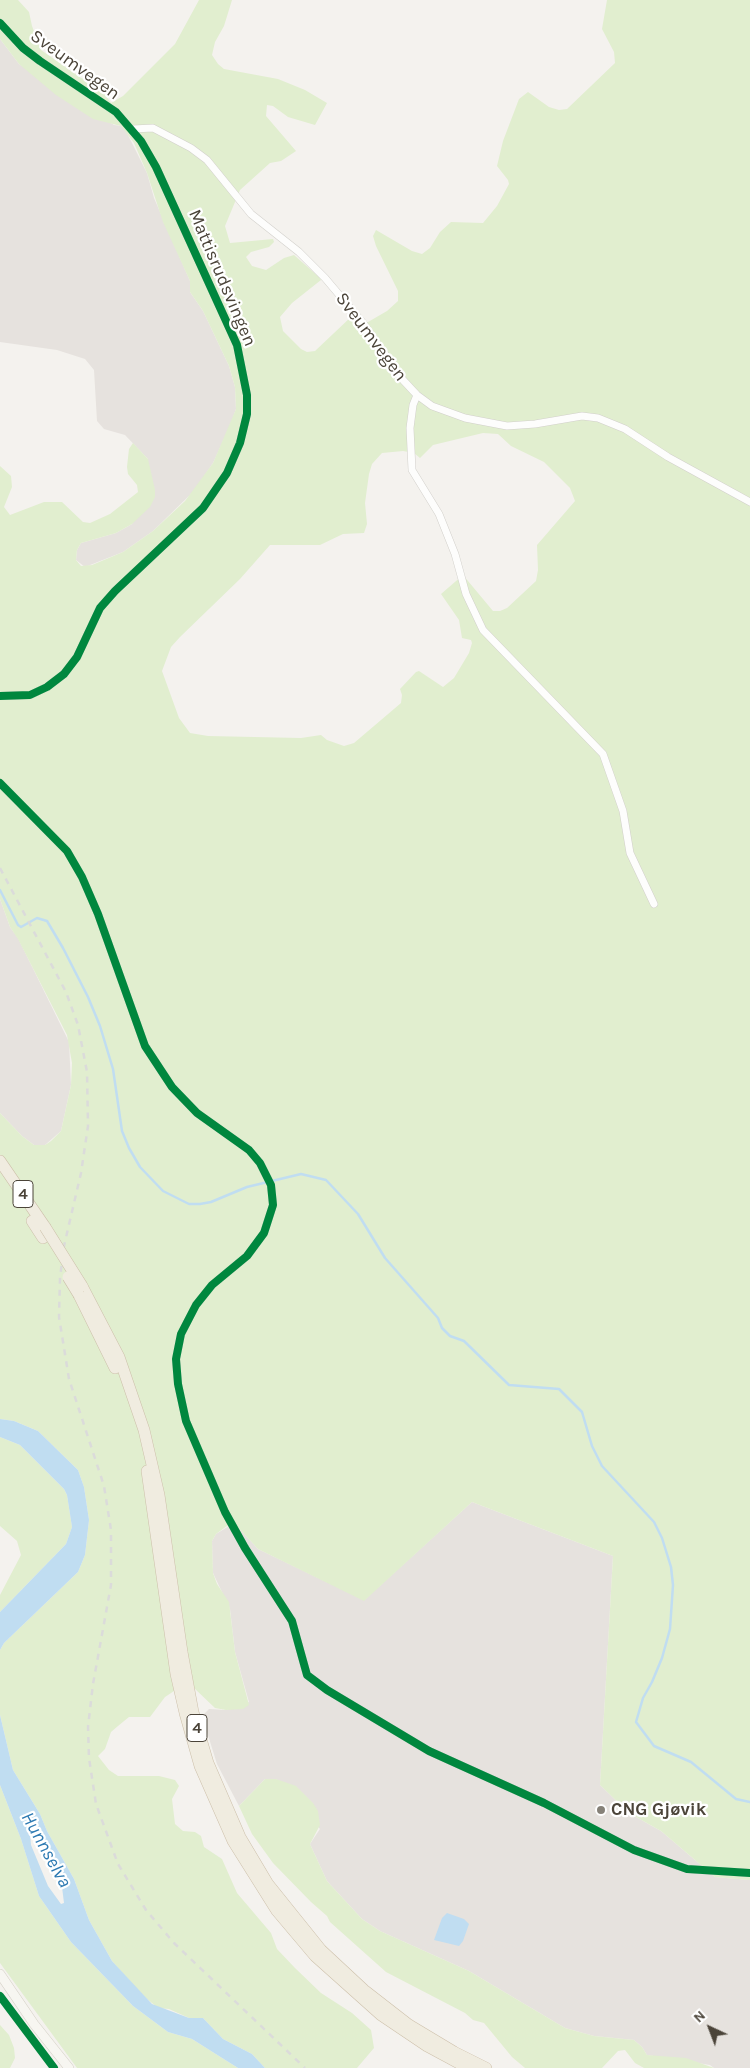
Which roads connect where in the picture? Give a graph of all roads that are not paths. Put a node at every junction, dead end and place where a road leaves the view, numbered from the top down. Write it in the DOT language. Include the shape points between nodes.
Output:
graph roads {
  1 [pos="0,23"];
  2 [pos="133,130"];
  3 [pos="417,395"];
  4 [pos="750,502"];
  5 [pos="0,696"];
  6 [pos="0,783"];
  7 [pos="654,904"];
  8 [pos="0,1161"];
  9 [pos="0,1174"];
  10 [pos="44,1233"];
  11 [pos="81,1290"];
  12 [pos="750,1873"];
  13 [pos="0,1974"];
  14 [pos="69,2068"];
  15 [pos="468,2068"];
  16 [pos="486,2068"];
  1 -- 2 [label="street, Sveumvegen" via="23,48 116,112"];
  2 -- 3 [label="street, Sveumvegen" via="153,128 207,160 250,214 305,257 325,278"];
  2 -- 5 [label="street, Mattisrudsvingen" via="156,167 237,345 248,395 247,414 240,443 227,473 203,508 100,608 77,657 64,674 30,695"];
  3 -- 4 [label="street, Sveumvegen" via="440,410 495,424 536,424 582,416 606,420"];
  3 -- 7 [label="street" via="410,428 412,470 439,514 466,594 483,630 604,754 623,811 630,853"];
  6 -- 12 [label="street" via="67,851 98,914 145,1046 172,1087 197,1112 249,1150 271,1185 272,1206 264,1233 247,1256 212,1285 196,1305 181,1334 176,1358 186,1421 225,1512 292,1621 308,1675 327,1690 428,1751 634,1850 686,1869"];
  8 -- 10 [label="highway, 4"];
  9 -- 10 [label="highway, 4"];
  10 -- 11 [label="highway, 4, bridge"];
  11 -- 15 [label="highway, 4" via="114,1365 145,1462 185,1713 200,1766 233,1841 277,1911 315,1956 381,2015 426,2046"];
  11 -- 16 [label="highway, 4" via="119,1357 144,1430 159,1495 193,1712 208,1763 240,1837 279,1898 335,1964 409,2025"];
  13 -- 14 [label="main road"];
}
